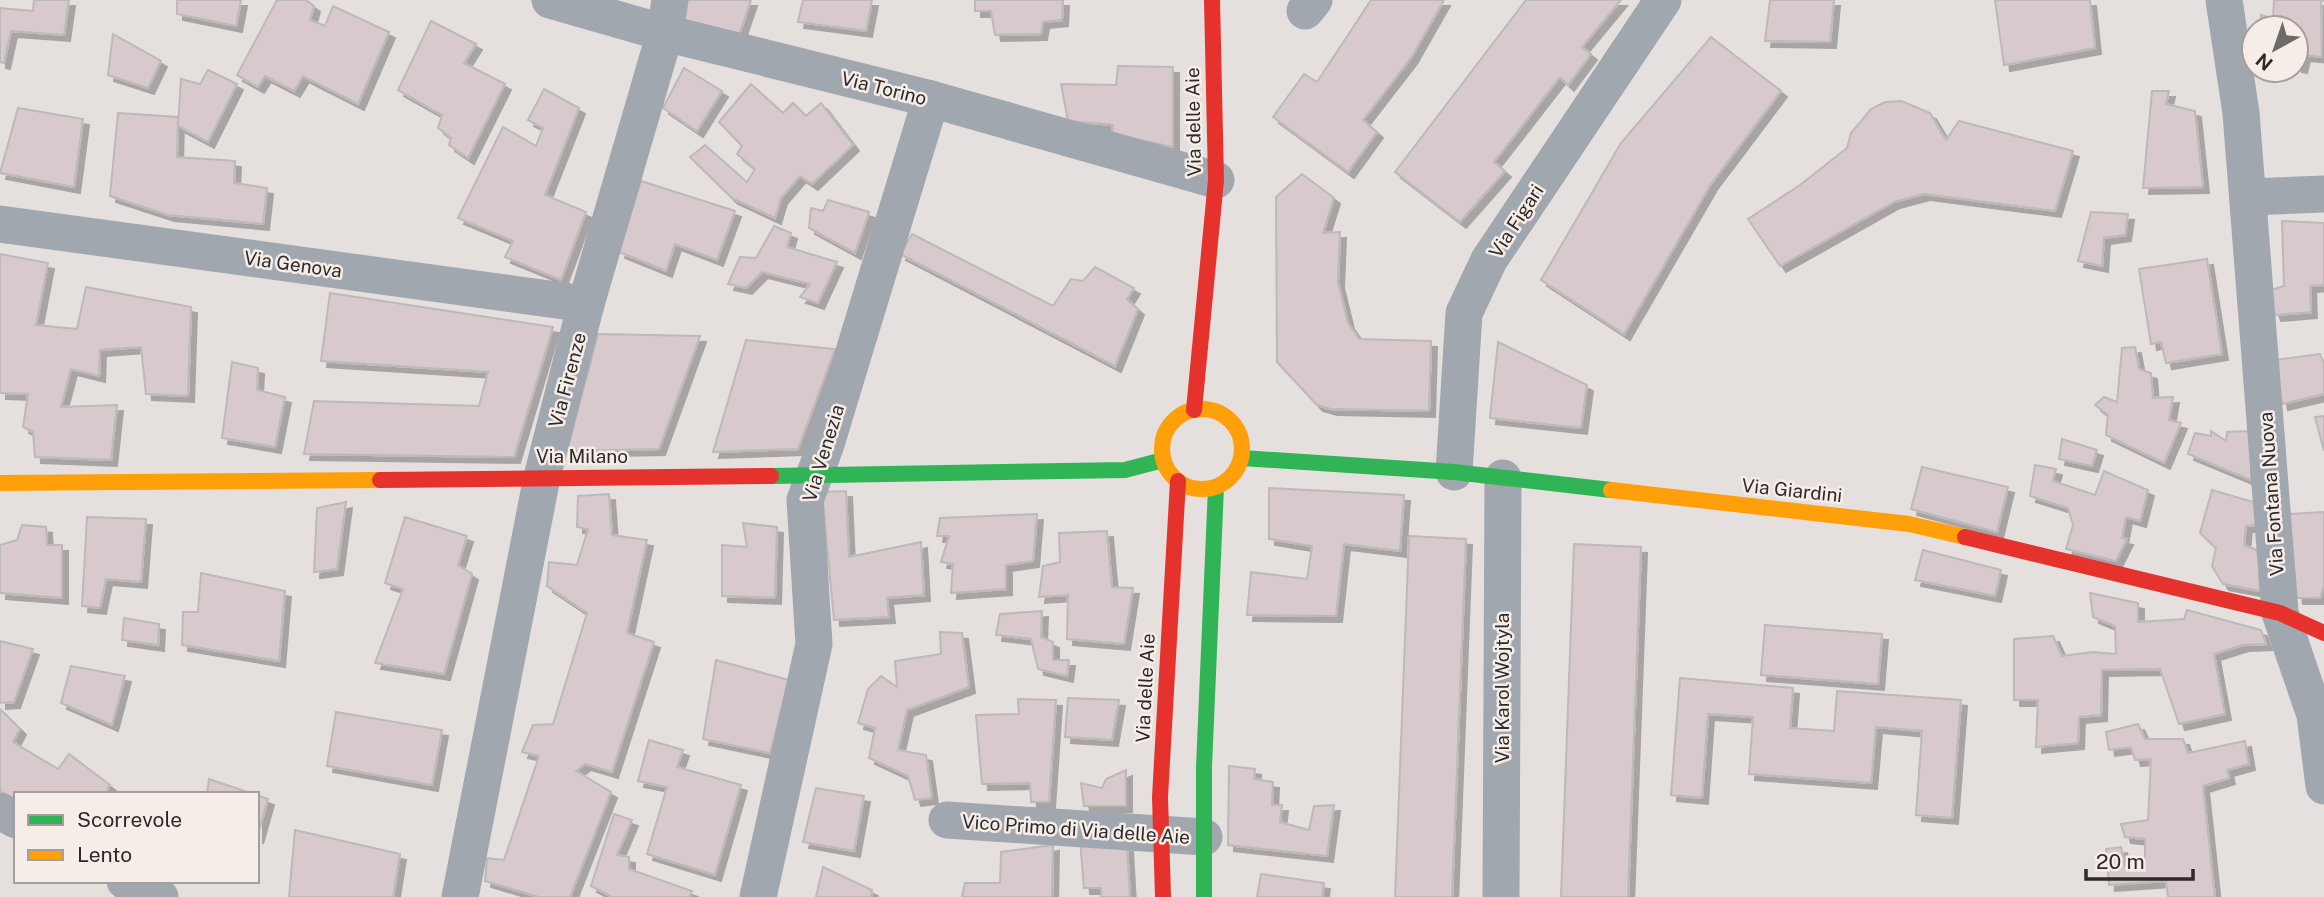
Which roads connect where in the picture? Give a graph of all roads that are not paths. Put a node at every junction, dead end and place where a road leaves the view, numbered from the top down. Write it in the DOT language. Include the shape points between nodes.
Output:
graph roads {
  1 [pos="1212,0"];
  2 [pos="1663,0"];
  3 [pos="2224,0"];
  4 [pos="566,2"];
  5 [pos="667,17"];
  6 [pos="932,100"];
  7 [pos="1216,180"];
  8 [pos="2324,194"];
  9 [pos="2248,197"];
  10 [pos="0,223"];
  11 [pos="586,304"];
  12 [pos="1194,410"];
  13 [pos="1242,457"];
  14 [pos="1163,460"];
  15 [pos="1454,472"];
  16 [pos="816,476"];
  17 [pos="542,477"];
  18 [pos="1503,478"];
  19 [pos="1178,481"];
  20 [pos="0,483"];
  21 [pos="1216,487"];
  22 [pos="2280,613"];
  23 [pos="2324,633"];
  24 [pos="2324,786"];
  25 [pos="947,820"];
  26 [pos="1161,833"];
  27 [pos="1204,837"];
  28 [pos="129,883"];
  29 [pos="160,897"];
  30 [pos="460,897"];
  31 [pos="758,897"];
  32 [pos="1163,897"];
  33 [pos="1204,897"];
  34 [pos="1501,897"];
  1 -- 7 [label="street, Via delle Aie"];
  2 -- 15 [label="street, Via Figari" via="1489,260 1464,313"];
  3 -- 9 [label="street, Via Fontana Nuova"];
  4 -- 5 [label="street, Via Torino"];
  5 -- 6 [label="street, Via Torino"];
  5 -- 11 [label="street, Via Firenze"];
  6 -- 7 [label="street, Via Torino"];
  6 -- 16 [label="street, Via Venezia"];
  7 -- 12 [label="street, Via delle Aie"];
  8 -- 9 [label="street"];
  9 -- 22 [label="street, Via Fontana Nuova"];
  10 -- 11 [label="street, Via Genova"];
  11 -- 17 [label="street, Via Firenze"];
  12 -- 13 [label="street" via="1219,413 1230,421 1242,444"];
  12 -- 14 [label="street" via="1172,423 1162,446"];
  13 -- 15 [label="street, Via Giardini"];
  13 -- 21 [label="street" via="1228,480"];
  14 -- 16 [label="street, Via Milano" via="1125,470"];
  14 -- 19 [label="street"];
  15 -- 18 [label="street, Via Giardini"];
  16 -- 17 [label="street, Via Milano"];
  16 -- 31 [label="street, Via Venezia" via="805,500 814,644"];
  17 -- 20 [label="street, Via Milano"];
  17 -- 30 [label="street, Via Firenze"];
  18 -- 22 [label="street, Via Giardini" via="1909,524"];
  18 -- 34 [label="street, Via Karol Wojtyla"];
  19 -- 21 [label="street" via="1190,488"];
  19 -- 26 [label="street, Via delle Aie" via="1165,672"];
  21 -- 27 [label="street"];
  22 -- 23 [label="street, Via Giardini"];
  22 -- 24 [label="street, Via Fontana Nuova" via="2315,715"];
  25 -- 26 [label="street, Vico Primo di Via delle Aie"];
  26 -- 27 [label="street, Vico Primo di Via delle Aie"];
  26 -- 32 [label="street, Via delle Aie"];
  27 -- 33 [label="street"];
  28 -- 29 [label="street"];
}
